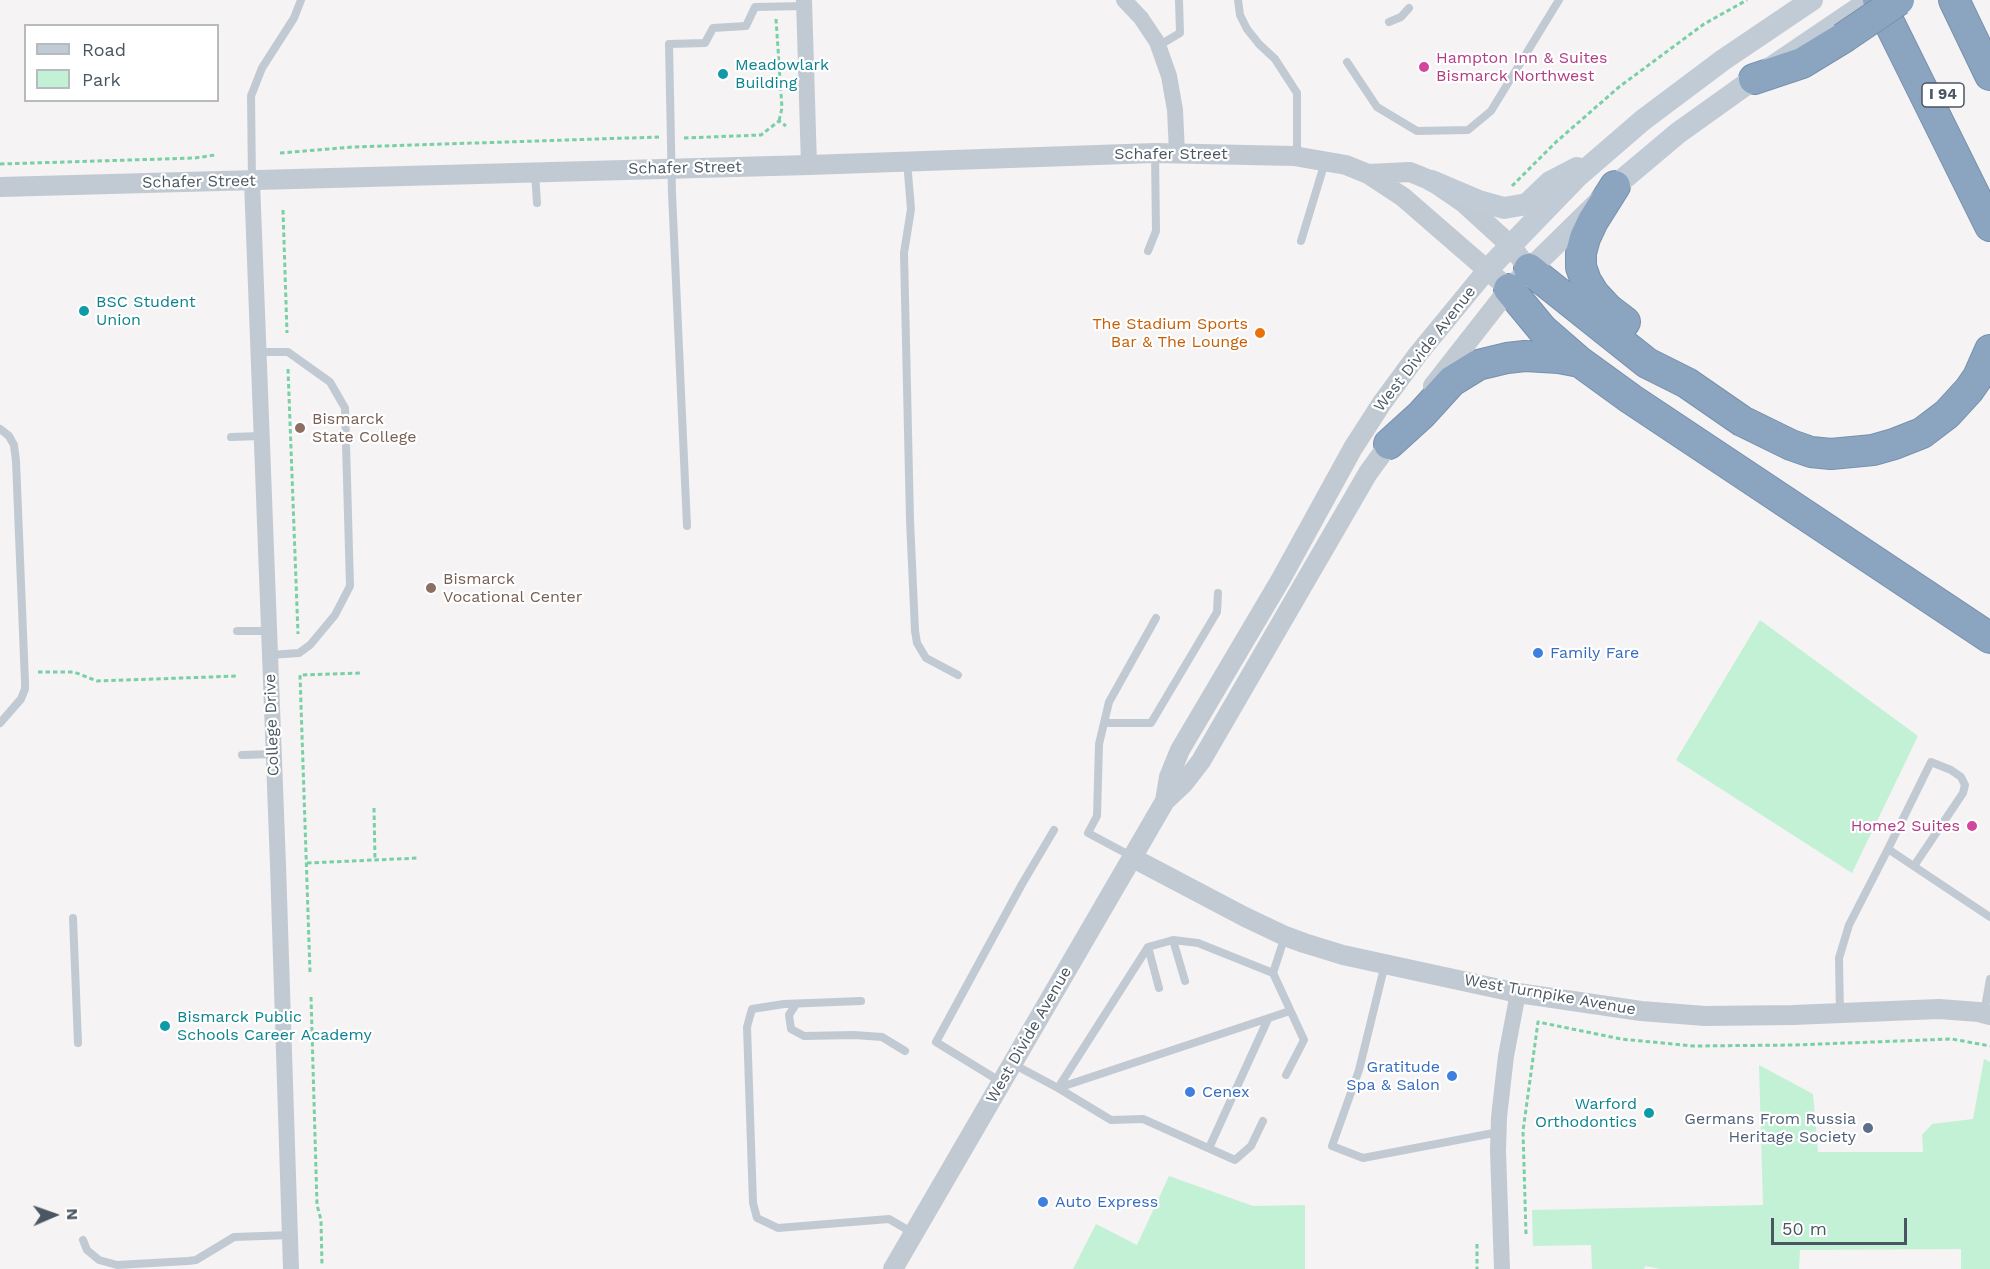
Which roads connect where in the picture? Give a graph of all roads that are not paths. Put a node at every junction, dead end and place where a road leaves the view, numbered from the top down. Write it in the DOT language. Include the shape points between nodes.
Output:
graph roads {
  1 [pos="301,0"];
  2 [pos="1124,0"];
  3 [pos="1179,0"];
  4 [pos="1238,0"];
  5 [pos="1558,0"];
  6 [pos="1812,0"];
  7 [pos="1871,0"];
  8 [pos="1878,0"];
  9 [pos="1897,0"];
  10 [pos="1954,0"];
  11 [pos="1968,0"];
  12 [pos="804,3"];
  13 [pos="1409,8"];
  14 [pos="1389,22"];
  15 [pos="1839,31"];
  16 [pos="1990,43"];
  17 [pos="1158,46"];
  18 [pos="1347,62"];
  19 [pos="1990,75"];
  20 [pos="1754,79"];
  21 [pos="1155,153"];
  22 [pos="1177,153"];
  23 [pos="1297,157"];
  24 [pos="1600,157"];
  25 [pos="907,161"];
  26 [pos="1325,161"];
  27 [pos="809,165"];
  28 [pos="671,169"];
  29 [pos="536,172"];
  30 [pos="1368,174"];
  31 [pos="252,181"];
  32 [pos="1432,181"];
  33 [pos="1615,186"];
  34 [pos="0,187"];
  35 [pos="1990,191"];
  36 [pos="537,203"];
  37 [pos="1990,226"];
  38 [pos="1301,241"];
  39 [pos="1510,244"];
  40 [pos="1148,251"];
  41 [pos="1487,270"];
  42 [pos="1519,279"];
  43 [pos="1990,350"];
  44 [pos="258,352"];
  45 [pos="1580,362"];
  46 [pos="1687,382"];
  47 [pos="0,429"];
  48 [pos="261,436"];
  49 [pos="231,437"];
  50 [pos="1389,444"];
  51 [pos="687,526"];
  52 [pos="1218,593"];
  53 [pos="1156,618"];
  54 [pos="237,631"];
  55 [pos="269,631"];
  56 [pos="1990,638"];
  57 [pos="270,655"];
  58 [pos="958,675"];
  59 [pos="0,723"];
  60 [pos="1104,723"];
  61 [pos="274,753"];
  62 [pos="242,755"];
  63 [pos="1165,801"];
  64 [pos="1054,830"];
  65 [pos="1888,849"];
  66 [pos="1133,858"];
  67 [pos="1914,866"];
  68 [pos="1990,917"];
  69 [pos="73,918"];
  70 [pos="1285,936"];
  71 [pos="1173,940"];
  72 [pos="1148,947"];
  73 [pos="1385,964"];
  74 [pos="1273,973"];
  75 [pos="1990,979"];
  76 [pos="1185,981"];
  77 [pos="1160,988"];
  78 [pos="1518,993"];
  79 [pos="861,1001"];
  80 [pos="796,1004"];
  81 [pos="1290,1011"];
  82 [pos="1840,1013"];
  83 [pos="1987,1014"];
  84 [pos="1268,1019"];
  85 [pos="78,1043"];
  86 [pos="905,1051"];
  87 [pos="1013,1064"];
  88 [pos="1286,1075"];
  89 [pos="1001,1083"];
  90 [pos="1058,1088"];
  91 [pos="1263,1122"];
  92 [pos="1499,1132"];
  93 [pos="1209,1148"];
  94 [pos="913,1234"];
  95 [pos="291,1235"];
  96 [pos="83,1240"];
  97 [pos="291,1269"];
  98 [pos="893,1269"];
  99 [pos="1502,1269"];
  1 -- 31 [label="lane" via="262,68 251,96"];
  2 -- 17 [label="street"];
  3 -- 17 [label="lane" via="1180,33"];
  4 -- 23 [label="lane" via="1246,29 1275,59 1297,93"];
  5 -- 18 [label="lane" via="1491,111 1468,130 1417,131 1377,107"];
  6 -- 24 [label="main road, West Divide Avenue" via="1687,86"];
  7 -- 15 [label="main road"];
  8 -- 37 [label="highway"];
  9 -- 15 [label="highway, bridge"];
  9 -- 35 [label="highway, I 94"];
  10 -- 19 [label="highway"];
  11 -- 16 [label="highway"];
  12 -- 27 [label="street"];
  12 -- 28 [label="lane" via="755,7 746,26 713,28 705,43 669,44"];
  13 -- 14 [label="lane"];
  15 -- 20 [label="highway" via="1802,63"];
  17 -- 22 [label="street" via="1173,94"];
  20 -- 33 [label="main road, West Divide Avenue"];
  21 -- 22 [label="street, Schafer Street"];
  21 -- 25 [label="street, Schafer Street"];
  21 -- 40 [label="lane" via="1156,231"];
  22 -- 23 [label="street, Schafer Street"];
  23 -- 26 [label="street, Schafer Street"];
  24 -- 32 [label="main road" via="1550,182 1527,204 1504,208"];
  24 -- 39 [label="main road, West Divide Avenue"];
  25 -- 27 [label="street, Schafer Street"];
  25 -- 58 [label="lane" via="911,209 904,253 915,632 920,652"];
  26 -- 30 [label="street, Schafer Street"];
  26 -- 38 [label="lane"];
  27 -- 28 [label="street, Schafer Street"];
  28 -- 29 [label="street, Schafer Street"];
  28 -- 51 [label="lane"];
  29 -- 31 [label="street, Schafer Street"];
  29 -- 36 [label="lane"];
  30 -- 32 [label="street, Schafer Street" via="1410,172"];
  30 -- 41 [label="street, Schafer Street" via="1403,197"];
  31 -- 34 [label="street, Schafer Street"];
  31 -- 44 [label="street, College Drive"];
  32 -- 39 [label="street, Schafer Street"];
  33 -- 42 [label="main road, West Divide Avenue"];
  33 -- 46 [label="highway" via="1593,221 1581,253 1586,281 1608,309 1665,353"];
  39 -- 41 [label="main road, West Divide Avenue"];
  39 -- 42 [label="street, Schafer Street"];
  41 -- 42 [label="street, Schafer Street"];
  41 -- 63 [label="street, West Divide Avenue" via="1418,354 1353,448 1286,571 1180,750"];
  42 -- 45 [label="highway" via="1542,329"];
  42 -- 46 [label="highway" via="1647,363"];
  42 -- 50 [label="street, West Divide Avenue"];
  43 -- 46 [label="highway" via="1969,390 1934,425 1894,444 1853,453 1811,452 1791,445 1742,421"];
  44 -- 48 [label="street, College Drive"];
  44 -- 57 [label="lane" via="288,352 330,382 345,408 350,586 335,615 310,645 299,653"];
  45 -- 50 [label="highway" via="1525,356 1478,365 1452,381"];
  45 -- 56 [label="highway"];
  47 -- 59 [label="lane" via="14,445 16,461 25,682 23,695"];
  48 -- 49 [label="lane"];
  48 -- 55 [label="street, College Drive"];
  50 -- 63 [label="street, West Divide Avenue" via="1368,473 1201,761"];
  52 -- 60 [label="lane" via="1217,612 1151,723"];
  53 -- 60 [label="lane" via="1109,702"];
  54 -- 55 [label="lane"];
  55 -- 57 [label="street, College Drive"];
  57 -- 61 [label="street, College Drive"];
  60 -- 66 [label="lane" via="1099,744 1098,816 1088,833"];
  61 -- 62 [label="lane"];
  61 -- 95 [label="street, College Drive"];
  63 -- 66 [label="street, West Divide Avenue"];
  64 -- 89 [label="lane" via="936,1042"];
  65 -- 67 [label="lane"];
  65 -- 67 [label="lane" via="1931,762 1951,770 1961,777 1963,793"];
  65 -- 82 [label="lane" via="1850,925 1839,958"];
  66 -- 70 [label="street, West Turnpike Avenue"];
  66 -- 87 [label="street, West Divide Avenue"];
  67 -- 68 [label="lane"];
  69 -- 85 [label="lane"];
  70 -- 73 [label="street, West Turnpike Avenue"];
  70 -- 74 [label="lane"];
  71 -- 72 [label="lane"];
  71 -- 74 [label="lane" via="1198,943"];
  71 -- 76 [label="lane"];
  72 -- 77 [label="lane"];
  72 -- 90 [label="lane"];
  73 -- 78 [label="street, West Turnpike Avenue"];
  73 -- 92 [label="lane" via="1359,1070 1332,1146 1363,1158"];
  74 -- 81 [label="lane"];
  75 -- 83 [label="lane"];
  78 -- 82 [label="street, West Turnpike Avenue" via="1705,1016"];
  78 -- 92 [label="street" via="1506,1056"];
  79 -- 80 [label="lane"];
  80 -- 86 [label="lane" via="789,1015 790,1029 804,1036 882,1037"];
  80 -- 94 [label="lane" via="752,1009 747,1027 753,1203 757,1218 778,1228 889,1219"];
  81 -- 84 [label="lane"];
  81 -- 88 [label="lane" via="1304,1040"];
  82 -- 83 [label="street, West Turnpike Avenue" via="1939,1010"];
  84 -- 90 [label="lane" via="1175,1044"];
  84 -- 93 [label="lane"];
  87 -- 89 [label="street, West Divide Avenue"];
  87 -- 90 [label="lane"];
  89 -- 94 [label="street, West Divide Avenue"];
  90 -- 93 [label="lane" via="1111,1120 1143,1119"];
  91 -- 93 [label="lane" via="1251,1146 1235,1160"];
  92 -- 99 [label="street"];
  94 -- 98 [label="street, West Divide Avenue"];
  95 -- 96 [label="lane" via="234,1237 196,1260 117,1265 92,1255"];
  95 -- 97 [label="street, College Drive"];
}
